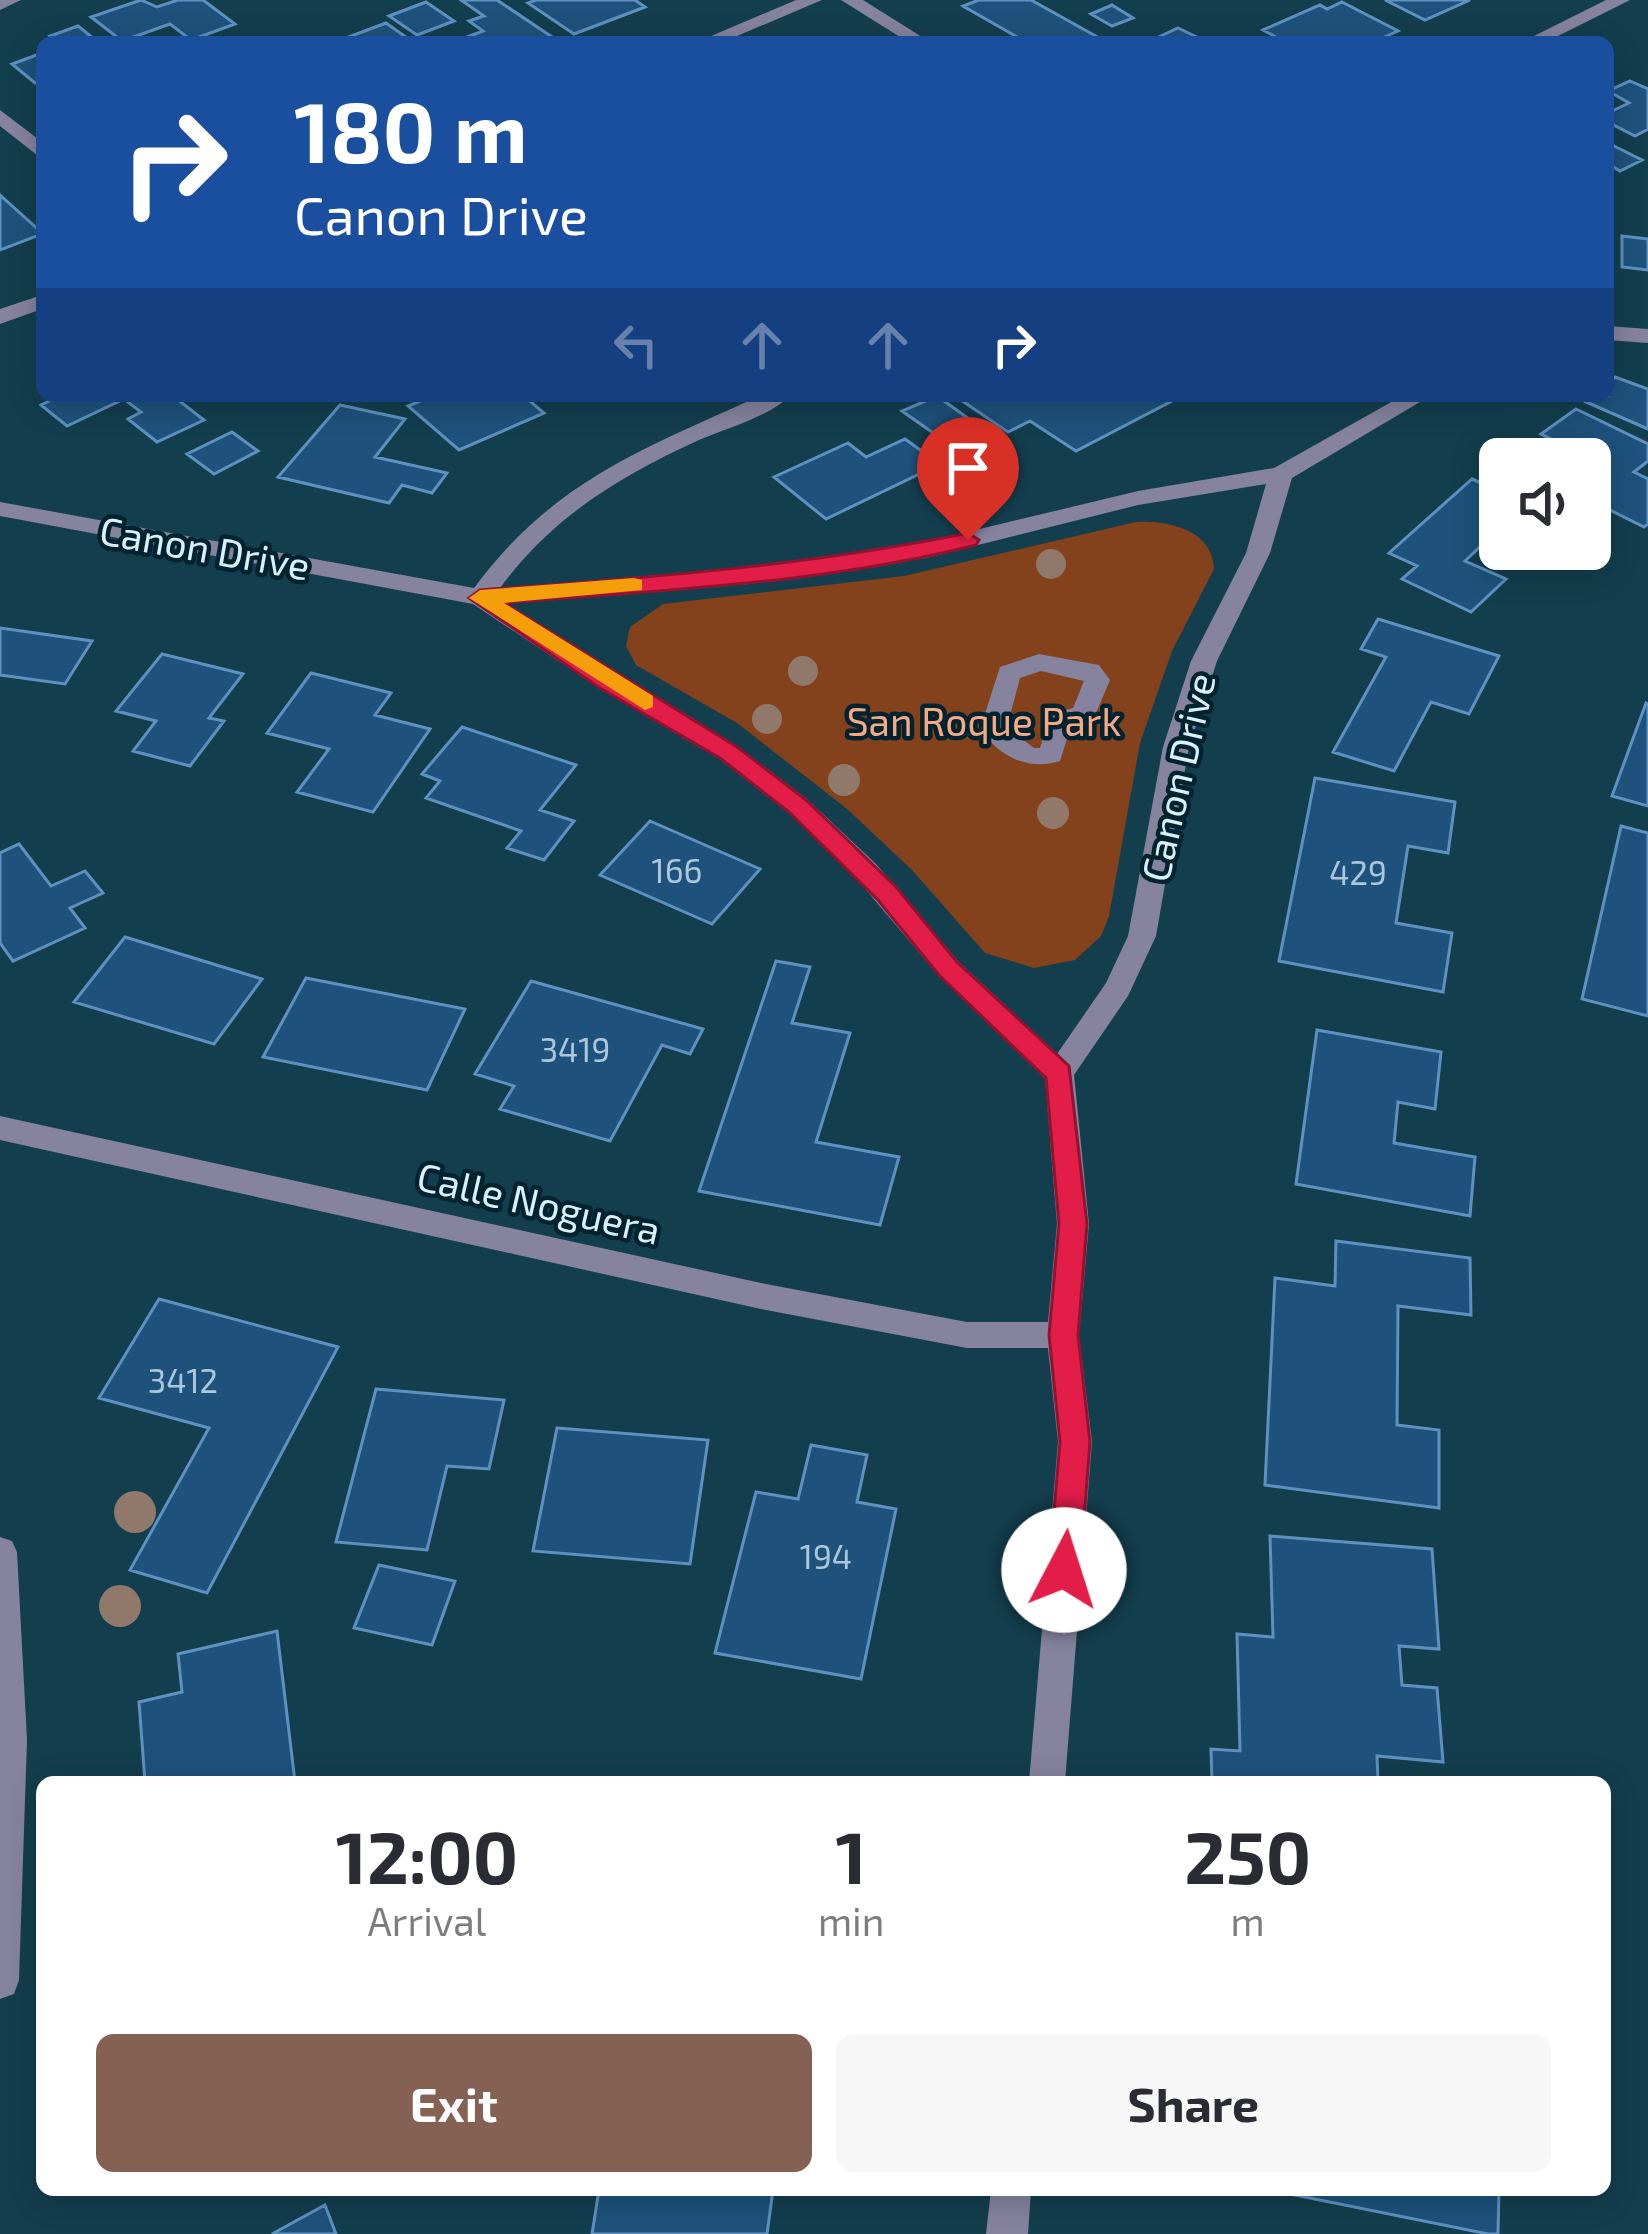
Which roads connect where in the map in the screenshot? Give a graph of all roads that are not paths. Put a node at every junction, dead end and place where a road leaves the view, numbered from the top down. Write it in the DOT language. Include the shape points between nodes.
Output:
graph roads {
  1 [pos="12,0"];
  2 [pos="813,0"];
  3 [pos="850,0"];
  4 [pos="1621,0"];
  5 [pos="0,4"];
  6 [pos="721,36"];
  7 [pos="911,36"];
  8 [pos="1544,36"];
  9 [pos="0,116"];
  10 [pos="36,148"];
  11 [pos="36,303"];
  12 [pos="0,317"];
  13 [pos="1614,333"];
  14 [pos="1648,336"];
  15 [pos="766,402"];
  16 [pos="1408,402"];
  17 [pos="1281,474"];
  18 [pos="0,509"];
  19 [pos="480,598"];
  20 [pos="1059,1074"];
  21 [pos="0,1127"];
  22 [pos="1063,1335"];
  23 [pos="0,1552"];
  24 [pos="1047,1776"];
  25 [pos="0,1980"];
  26 [pos="1010,2196"];
  27 [pos="1007,2234"];
  1 -- 5 [label="street"];
  2 -- 6 [label="street"];
  3 -- 7 [label="street"];
  4 -- 8 [label="street"];
  9 -- 10 [label="street"];
  11 -- 12 [label="street"];
  13 -- 14 [label="street"];
  15 -- 19 [label="street" via="605,479 553,513"];
  16 -- 17 [label="street, Canon Drive"];
  17 -- 19 [label="street, Canon Drive" via="857,562"];
  17 -- 20 [label="street, Canon Drive" via="1258,553 1204,661 1176,747 1142,936 1118,988"];
  18 -- 19 [label="street, Canon Drive"];
  19 -- 20 [label="street, Canon Drive" via="729,753 798,806"];
  20 -- 22 [label="street" via="1073,1224"];
  21 -- 22 [label="street, Calle Noguera" via="761,1296 967,1335"];
  22 -- 24 [label="street" via="1075,1442"];
  23 -- 25 [label="street" via="9,1740"];
  26 -- 27 [label="street"];
}
